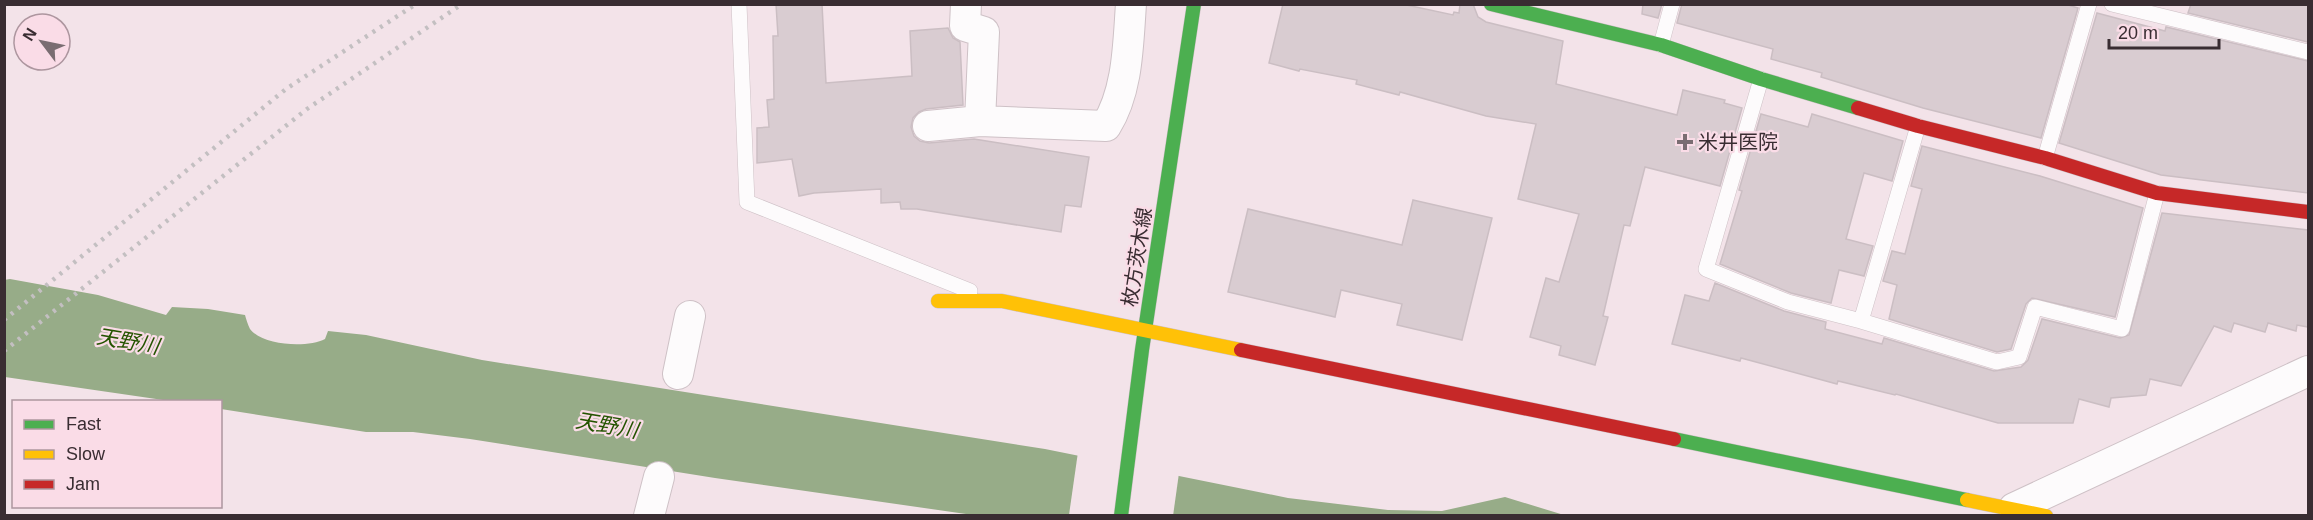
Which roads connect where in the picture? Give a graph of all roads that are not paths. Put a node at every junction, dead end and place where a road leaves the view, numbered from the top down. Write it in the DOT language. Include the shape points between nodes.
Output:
graph roads {
  1 [pos="739,4"];
  2 [pos="966,4"];
  3 [pos="1131,4"];
  4 [pos="1194,4"];
  5 [pos="1491,4"];
  6 [pos="1672,4"];
  7 [pos="2089,4"];
  8 [pos="2112,4"];
  9 [pos="1661,45"];
  10 [pos="2308,52"];
  11 [pos="1761,78"];
  12 [pos="980,121"];
  13 [pos="928,126"];
  14 [pos="1918,126"];
  15 [pos="2045,158"];
  16 [pos="2157,193"];
  17 [pos="2308,212"];
  18 [pos="938,301"];
  19 [pos="1002,301"];
  20 [pos="690,316"];
  21 [pos="1861,321"];
  22 [pos="1145,330"];
  23 [pos="2308,371"];
  24 [pos="678,374"];
  25 [pos="659,477"];
  26 [pos="2014,508"];
  27 [pos="649,516"];
  28 [pos="1121,516"];
  29 [pos="2046,516"];
  1 -- 19 [label="lane" via="747,202 952,285"];
  2 -- 12 [label="street" via="965,26 984,32"];
  3 -- 12 [label="street" via="1127,65 1106,126"];
  4 -- 22 [label="street, 枚方茨木線"];
  5 -- 9 [label="street"];
  6 -- 9 [label="lane"];
  7 -- 15 [label="lane"];
  8 -- 10 [label="lane"];
  9 -- 11 [label="street"];
  11 -- 14 [label="street"];
  11 -- 21 [label="lane" via="1706,269 1788,302"];
  12 -- 13 [label="street"];
  14 -- 15 [label="street"];
  14 -- 21 [label="lane"];
  15 -- 16 [label="street"];
  16 -- 17 [label="street"];
  16 -- 21 [label="lane" via="2122,330 2035,307 2019,357 1997,362"];
  18 -- 19 [label="street"];
  19 -- 22 [label="street"];
  20 -- 24 [label="street"];
  22 -- 26 [label="street"];
  22 -- 28 [label="street, 枚方茨木線"];
  23 -- 26 [label="street"];
  25 -- 27 [label="street"];
  26 -- 29 [label="street"];
}
